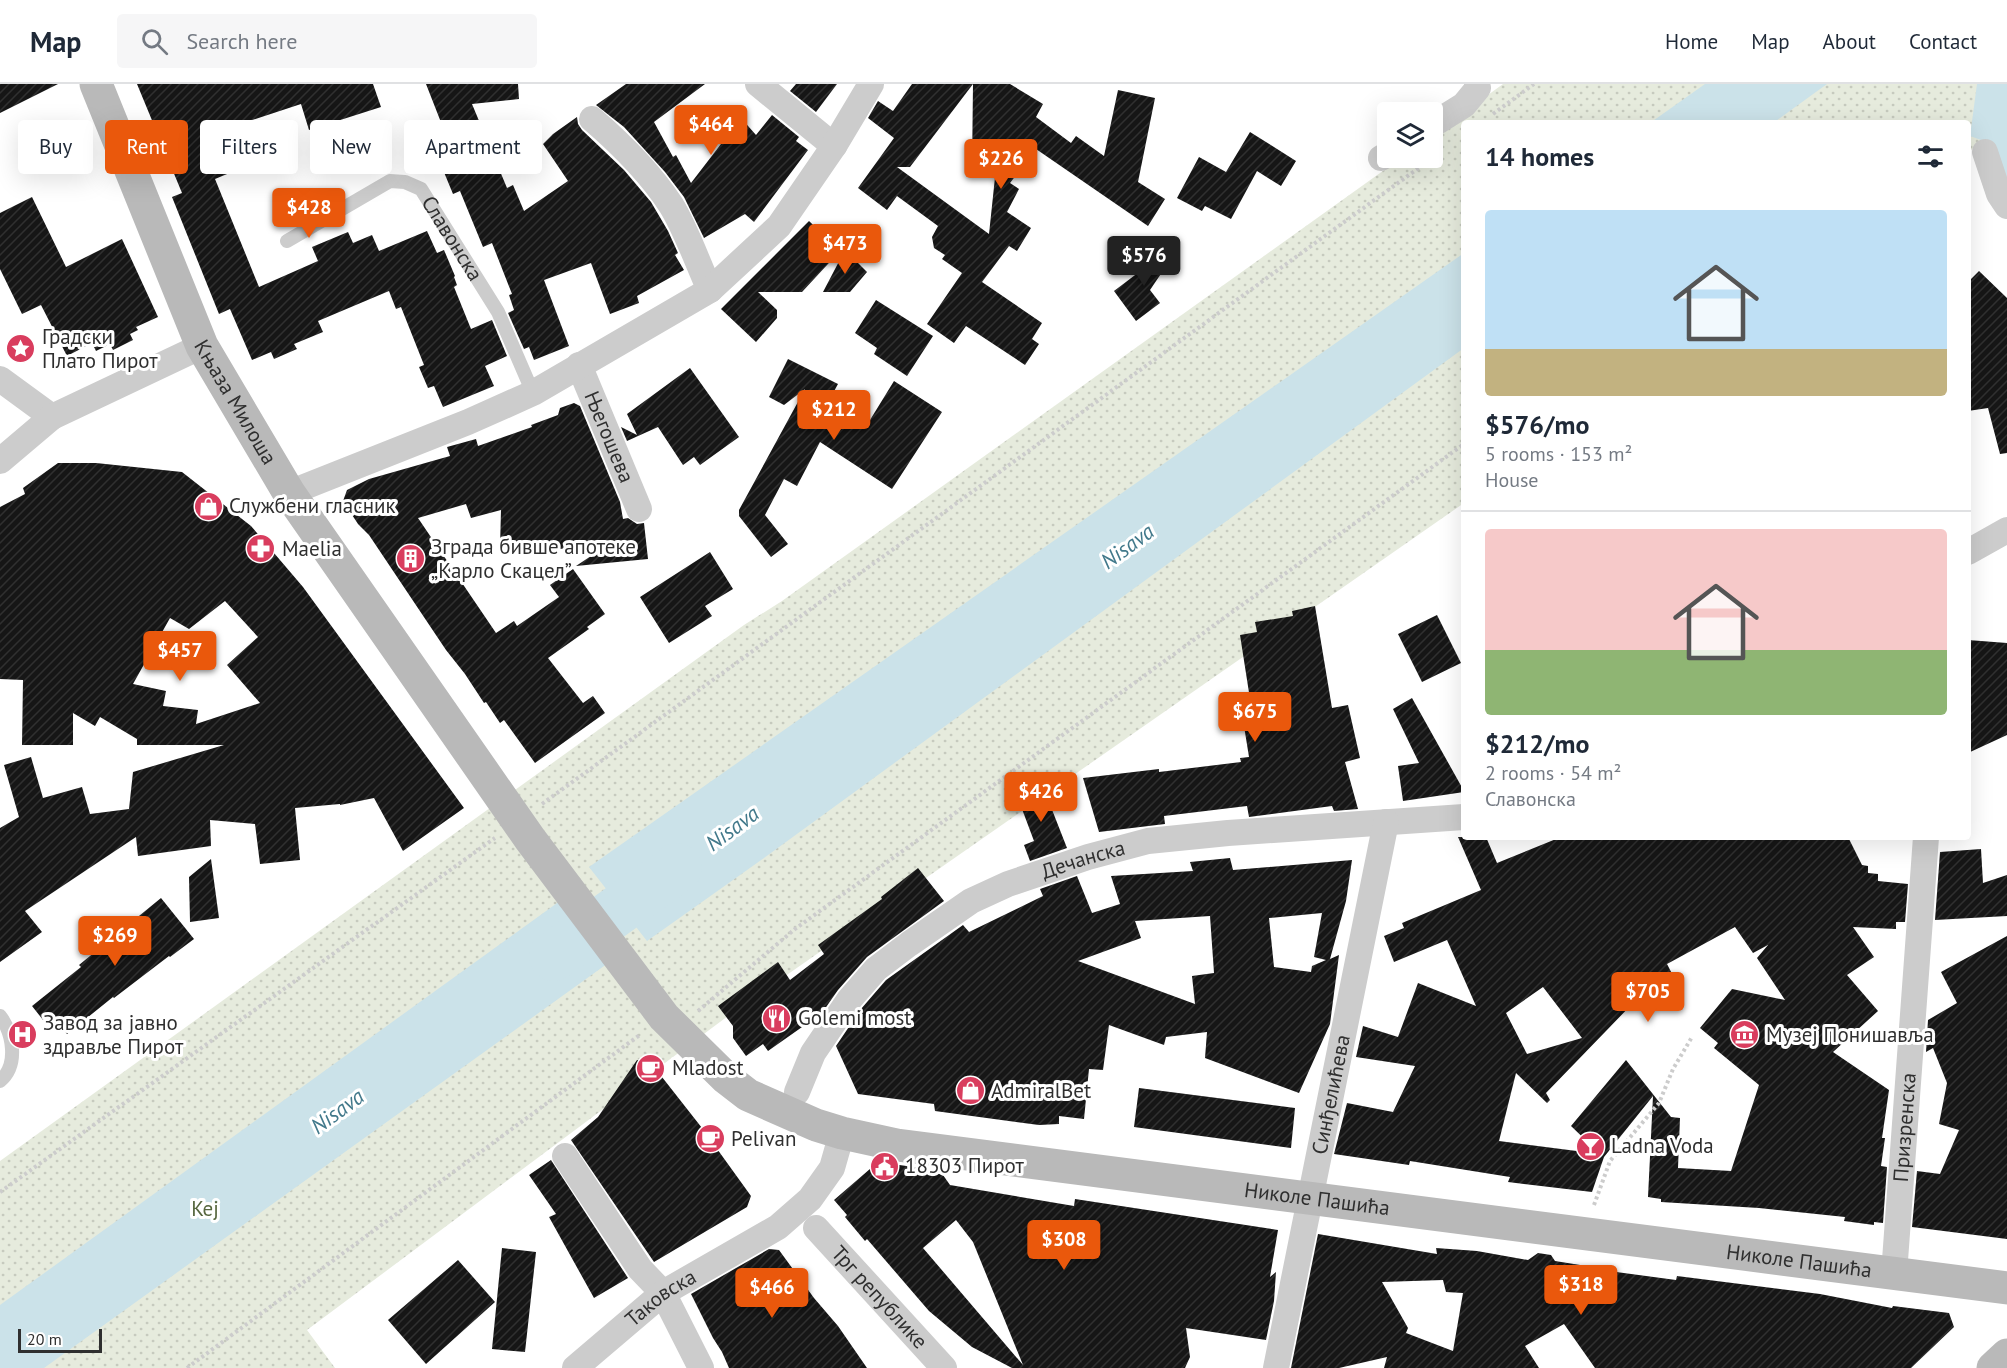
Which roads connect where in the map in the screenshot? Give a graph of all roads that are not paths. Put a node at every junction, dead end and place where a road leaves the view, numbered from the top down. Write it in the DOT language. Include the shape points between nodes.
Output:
graph roads {
  1 [pos="96,84"];
  2 [pos="758,84"];
  3 [pos="871,84"];
  4 [pos="1477,84"];
  5 [pos="1443,118"];
  6 [pos="592,119"];
  7 [pos="834,146"];
  8 [pos="1985,152"];
  9 [pos="2007,206"];
  10 [pos="286,241"];
  11 [pos="710,290"];
  12 [pos="202,346"];
  13 [pos="579,366"];
  14 [pos="0,379"];
  15 [pos="533,393"];
  16 [pos="52,417"];
  17 [pos="0,461"];
  18 [pos="289,493"];
  19 [pos="639,509"];
  20 [pos="2007,530"];
  21 [pos="1971,550"];
  22 [pos="1461,817"];
  23 [pos="1386,822"];
  24 [pos="1926,840"];
  25 [pos="0,1016"];
  26 [pos="666,1022"];
  27 [pos="0,1081"];
  28 [pos="797,1092"];
  29 [pos="842,1133"];
  30 [pos="565,1156"];
  31 [pos="1310,1199"];
  32 [pos="816,1228"];
  33 [pos="1894,1274"];
  34 [pos="2007,1288"];
  35 [pos="663,1293"];
  36 [pos="2007,1354"];
  37 [pos="575,1368"];
  38 [pos="701,1368"];
  39 [pos="944,1368"];
  40 [pos="1276,1368"];
  41 [pos="1993,1368"];
  1 -- 12 [label="main road, Књаза Милоша"];
  2 -- 7 [label="street"];
  3 -- 7 [label="street"];
  4 -- 5 [label="street" via="1464,105"];
  6 -- 11 [label="street" via="614,138 672,207"];
  7 -- 11 [label="street" via="779,226"];
  8 -- 9 [label="street"];
  10 -- 15 [label="lane, Славонска" via="390,181 421,189 498,312"];
  11 -- 13 [label="street"];
  12 -- 16 [label="street"];
  12 -- 18 [label="main road, Књаза Милоша"];
  13 -- 15 [label="street"];
  13 -- 19 [label="street, Његошева"];
  14 -- 16 [label="street"];
  15 -- 18 [label="street"];
  16 -- 17 [label="street"];
  18 -- 26 [label="main road, Књаза Милоша" via="516,832"];
  20 -- 21 [label="street"];
  22 -- 23 [label="street, Дечанска"];
  23 -- 28 [label="street, Дечанска" via="1148,841 1008,884 971,901 876,969 813,1053"];
  23 -- 31 [label="street, Синђелићева"];
  24 -- 33 [label="street, Призренска"];
  25 -- 27 [label="lane" via="12,1038 10,1065"];
  26 -- 29 [label="main road, Николе Пашића" via="748,1095"];
  29 -- 31 [label="main road, Николе Пашића" via="897,1145"];
  29 -- 35 [label="street, Таковска" via="832,1168 810,1199 778,1227"];
  30 -- 35 [label="street" via="640,1269"];
  31 -- 33 [label="main road, Николе Пашића"];
  31 -- 40 [label="street, Синђелићева"];
  32 -- 39 [label="street, Трг републике"];
  33 -- 34 [label="main road, Николе Пашића"];
  35 -- 37 [label="street, Таковска"];
  35 -- 38 [label="street"];
  36 -- 41 [label="main road"];
}
